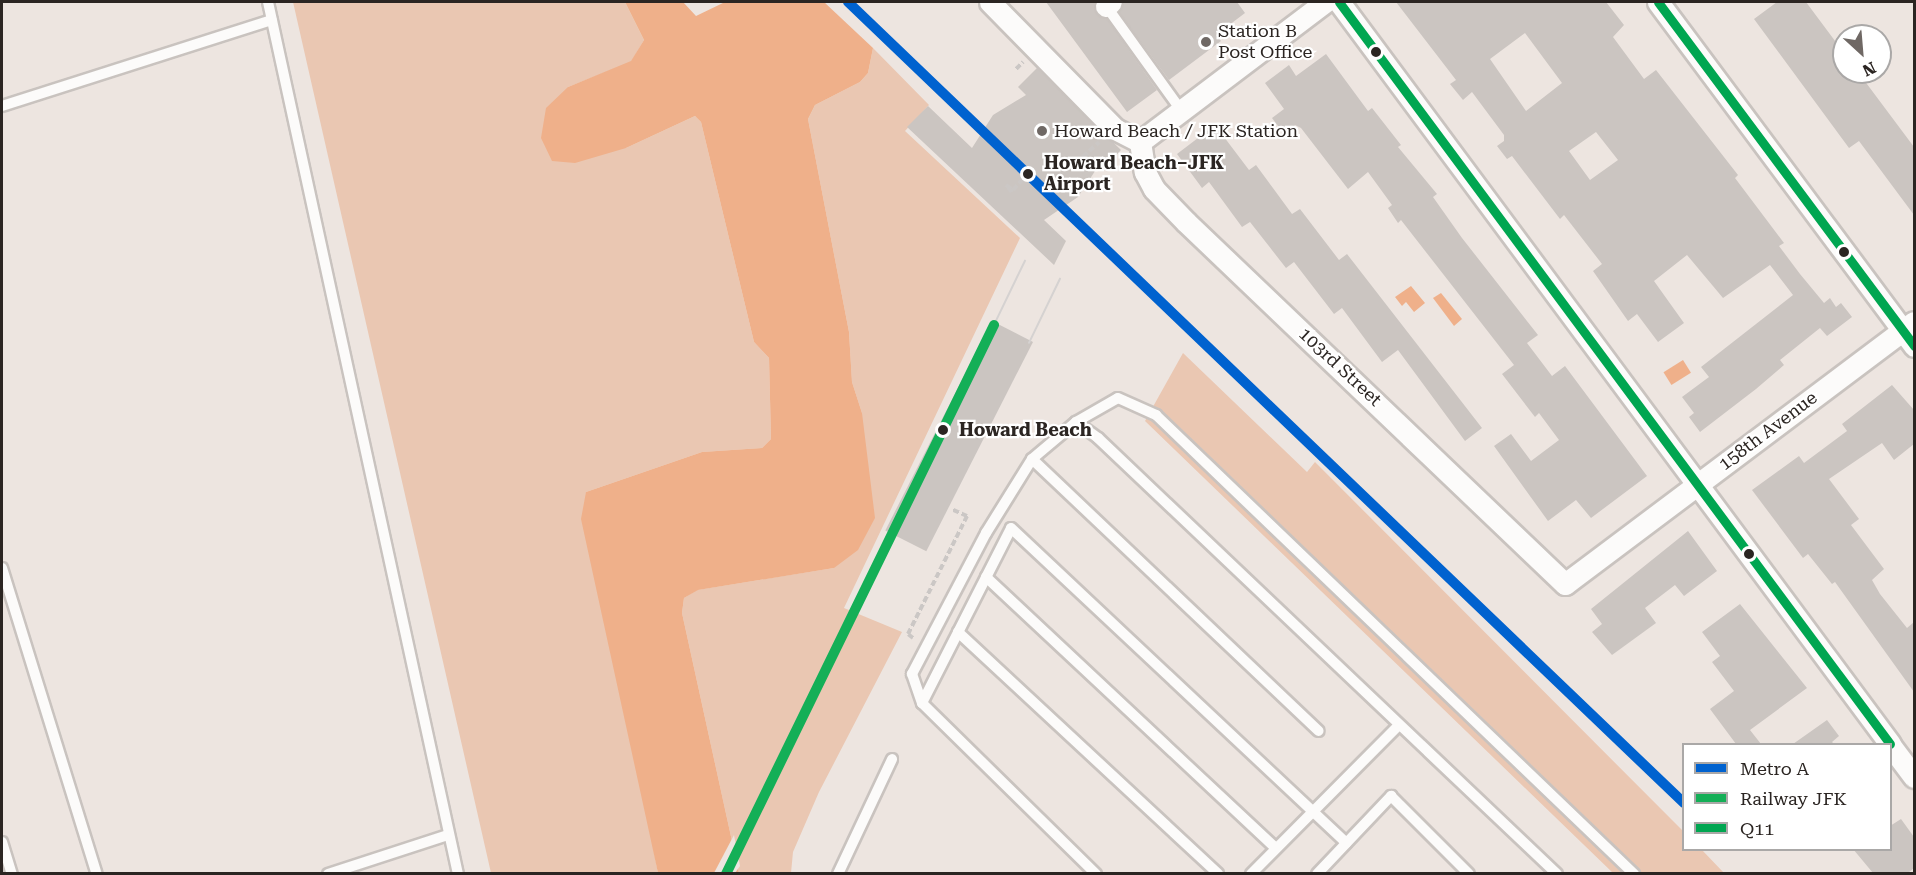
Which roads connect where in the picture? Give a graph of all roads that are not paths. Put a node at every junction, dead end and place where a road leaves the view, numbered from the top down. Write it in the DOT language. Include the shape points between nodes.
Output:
graph roads {
  1 [pos="268,2"];
  2 [pos="990,2"];
  3 [pos="1325,2"];
  4 [pos="1339,2"];
  5 [pos="1658,2"];
  6 [pos="1107,3"];
  7 [pos="272,20"];
  8 [pos="2,106"];
  9 [pos="1181,110"];
  10 [pos="1142,140"];
  11 [pos="1911,333"];
  12 [pos="1076,422"];
  13 [pos="1032,459"];
  14 [pos="1699,484"];
  15 [pos="2,568"];
  16 [pos="986,577"];
  17 [pos="1565,584"];
  18 [pos="958,632"];
  19 [pos="922,703"];
  20 [pos="1399,725"];
  21 [pos="1319,731"];
  22 [pos="1889,743"];
  23 [pos="1892,748"];
  24 [pos="892,759"];
  25 [pos="1914,777"];
  26 [pos="1313,811"];
  27 [pos="448,835"];
  28 [pos="2,842"];
  29 [pos="1346,843"];
  30 [pos="1276,848"];
  31 [pos="12,873"];
  32 [pos="97,873"];
  33 [pos="328,873"];
  34 [pos="458,873"];
  35 [pos="838,873"];
  36 [pos="1096,873"];
  37 [pos="1218,873"];
  38 [pos="1251,873"];
  39 [pos="1317,873"];
  40 [pos="1469,873"];
  41 [pos="1557,873"];
  42 [pos="1634,873"];
  1 -- 7 [label="lane"];
  2 -- 10 [label="street" via="1115,129"];
  3 -- 9 [label="street"];
  4 -- 14 [label="street"];
  5 -- 11 [label="street"];
  6 -- 9 [label="lane"];
  7 -- 8 [label="lane"];
  7 -- 27 [label="lane"];
  9 -- 10 [label="street"];
  10 -- 17 [label="street, 103rd Street" via="1141,160 1154,189"];
  11 -- 14 [label="street, 158th Avenue"];
  12 -- 13 [label="lane"];
  12 -- 20 [label="lane" via="1098,438"];
  12 -- 42 [label="lane" via="1118,398 1155,415"];
  13 -- 19 [label="lane" via="986,533 912,674"];
  13 -- 21 [label="lane"];
  14 -- 17 [label="street, 158th Avenue"];
  14 -- 22 [label="street"];
  15 -- 32 [label="lane"];
  16 -- 18 [label="lane"];
  16 -- 26 [label="lane" via="1011,528"];
  16 -- 30 [label="lane"];
  18 -- 19 [label="lane"];
  18 -- 37 [label="lane"];
  19 -- 36 [label="lane"];
  20 -- 26 [label="lane"];
  20 -- 41 [label="lane"];
  23 -- 25 [label="street"];
  24 -- 35 [label="lane"];
  26 -- 29 [label="lane"];
  26 -- 30 [label="lane"];
  27 -- 33 [label="lane"];
  27 -- 34 [label="lane"];
  28 -- 31 [label="lane"];
  29 -- 39 [label="lane"];
  29 -- 40 [label="lane" via="1391,796"];
  30 -- 38 [label="lane"];
}
